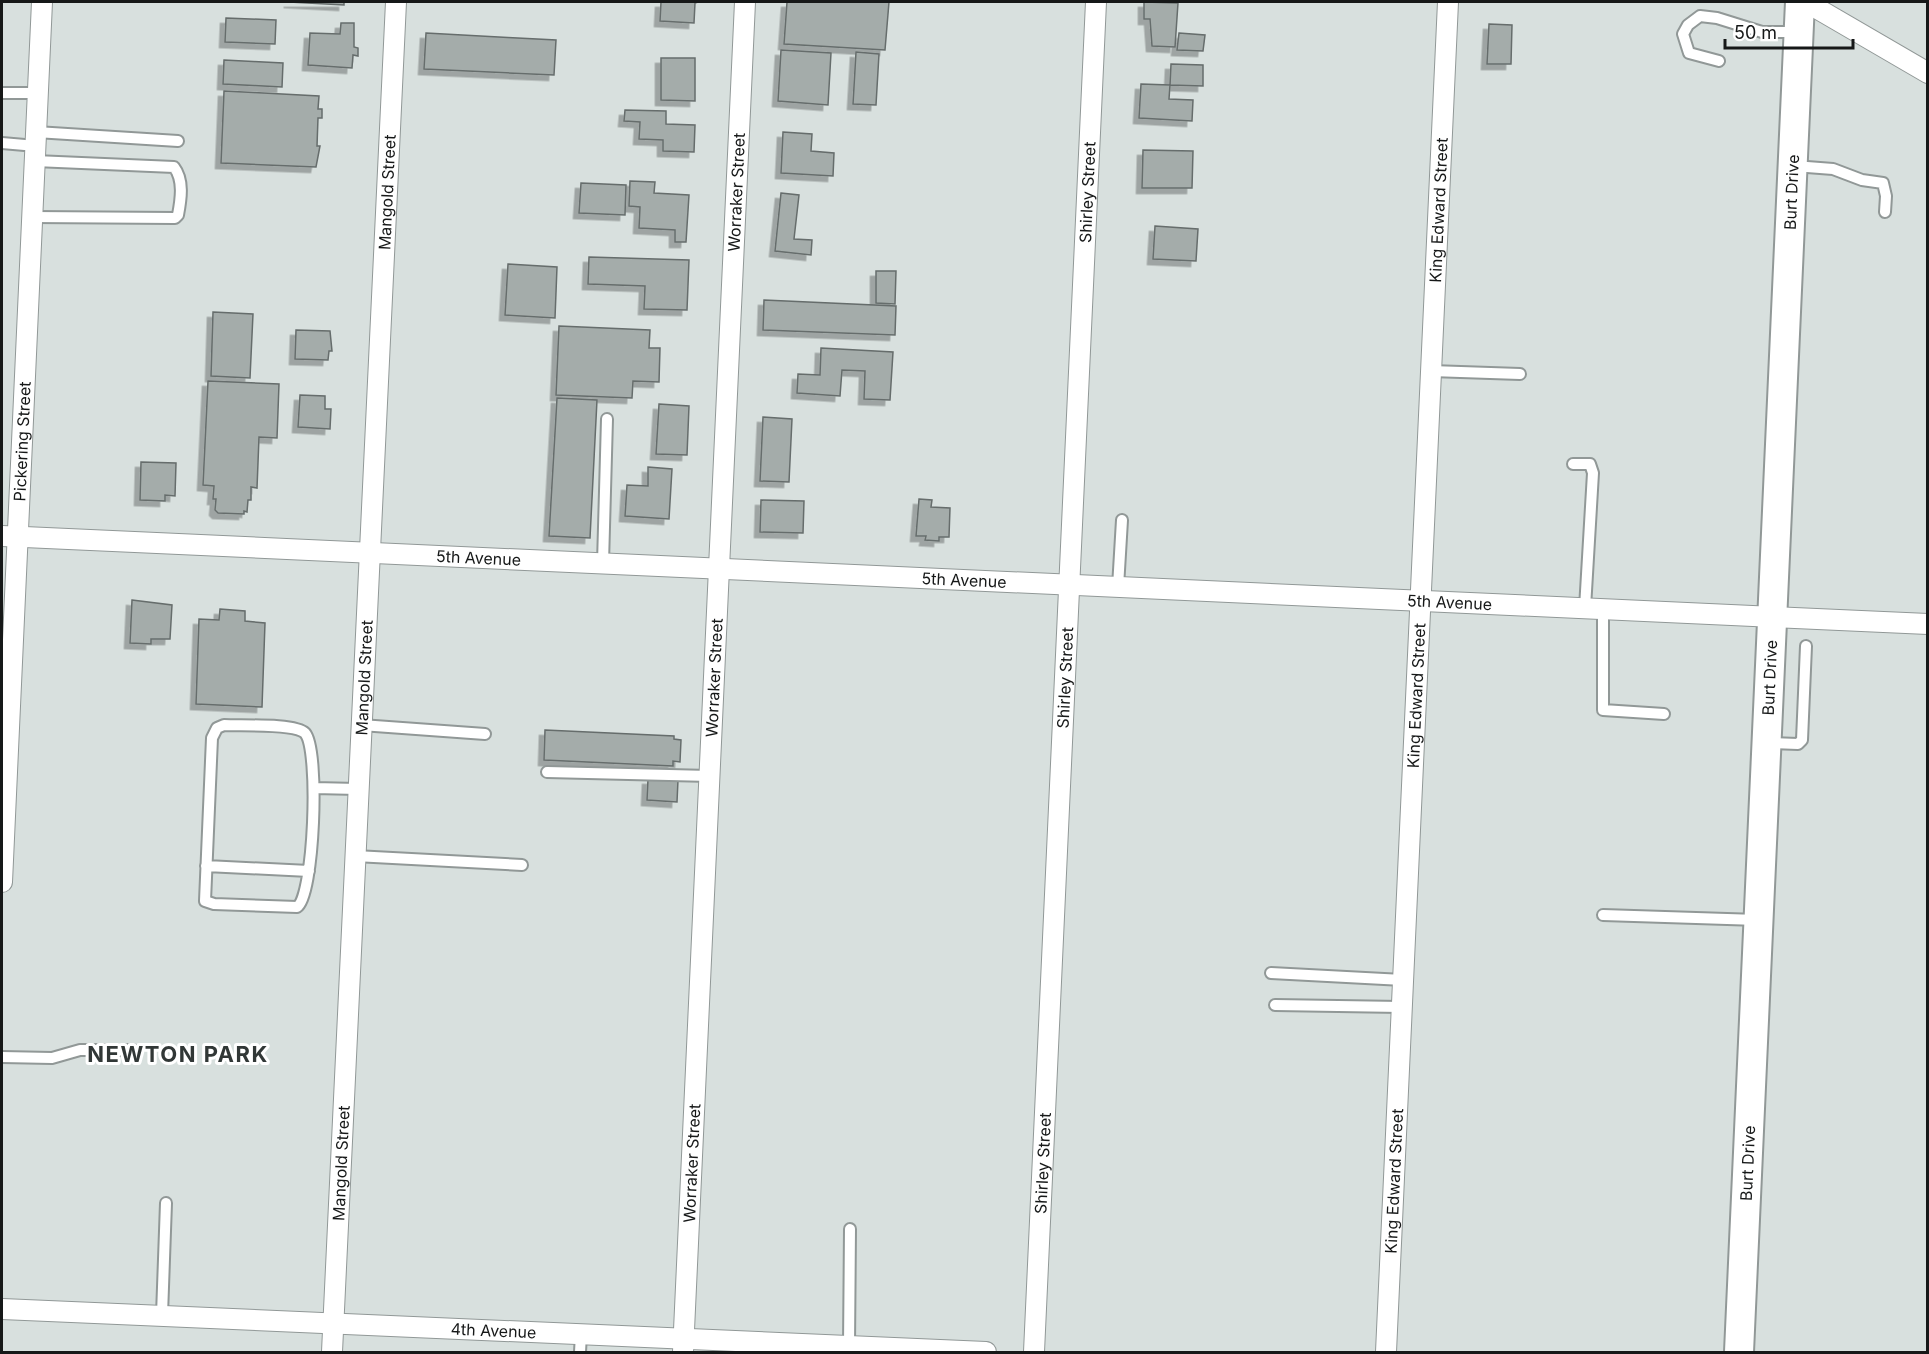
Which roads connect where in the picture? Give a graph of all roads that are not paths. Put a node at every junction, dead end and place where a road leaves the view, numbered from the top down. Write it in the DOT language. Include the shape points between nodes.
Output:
graph roads {
  1 [pos="42,2"];
  2 [pos="396,2"];
  3 [pos="745,2"];
  4 [pos="1096,2"];
  5 [pos="1448,2"];
  6 [pos="1800,2"];
  7 [pos="1806,2"];
  8 [pos="1799,32"];
  9 [pos="1719,61"];
  10 [pos="1928,73"];
  11 [pos="2,93"];
  12 [pos="38,93"];
  13 [pos="178,141"];
  14 [pos="2,143"];
  15 [pos="36,146"];
  16 [pos="1793,166"];
  17 [pos="1885,212"];
  18 [pos="32,217"];
  19 [pos="1431,370"];
  20 [pos="1520,374"];
  21 [pos="607,419"];
  22 [pos="1573,464"];
  23 [pos="1122,520"];
  24 [pos="9,536"];
  25 [pos="369,553"];
  26 [pos="603,563"];
  27 [pos="720,568"];
  28 [pos="1068,585"];
  29 [pos="1118,587"];
  30 [pos="1420,601"];
  31 [pos="1594,609"];
  32 [pos="1774,617"];
  33 [pos="1928,624"];
  34 [pos="1806,646"];
  35 [pos="1664,714"];
  36 [pos="361,725"];
  37 [pos="485,734"];
  38 [pos="1767,743"];
  39 [pos="547,772"];
  40 [pos="710,776"];
  41 [pos="314,788"];
  42 [pos="358,789"];
  43 [pos="355,856"];
  44 [pos="522,865"];
  45 [pos="206,866"];
  46 [pos="309,871"];
  47 [pos="2,882"];
  48 [pos="1604,915"];
  49 [pos="1759,920"];
  50 [pos="1271,973"];
  51 [pos="1403,980"];
  52 [pos="1275,1005"];
  53 [pos="1401,1007"];
  54 [pos="133,1050"];
  55 [pos="2,1057"];
  56 [pos="166,1203"];
  57 [pos="850,1229"];
  58 [pos="2,1309"];
  59 [pos="162,1315"];
  60 [pos="333,1322"];
  61 [pos="580,1343"];
  62 [pos="683,1346"];
  63 [pos="849,1346"];
  64 [pos="332,1353"];
  65 [pos="986,1353"];
  66 [pos="1034,1353"];
  67 [pos="1386,1353"];
  68 [pos="1739,1353"];
  1 -- 12 [label="street, Pickering Street"];
  2 -- 25 [label="street, Mangold Street"];
  3 -- 27 [label="street, Worraker Street"];
  4 -- 28 [label="street, Shirley Street"];
  5 -- 19 [label="street, King Edward Street"];
  6 -- 8 [label="street, Burt Drive"];
  7 -- 10 [label="street"];
  8 -- 9 [label="lane" via="1762,32 1700,16 1683,34 1689,53"];
  8 -- 16 [label="street, Burt Drive"];
  11 -- 12 [label="lane"];
  12 -- 15 [label="street, Pickering Street"];
  13 -- 15 [label="lane"];
  14 -- 15 [label="lane"];
  15 -- 18 [label="street, Pickering Street"];
  15 -- 18 [label="lane" via="174,167 181,184 180,203 175,218"];
  16 -- 17 [label="lane" via="1833,169 1883,183"];
  16 -- 32 [label="street, Burt Drive"];
  18 -- 24 [label="street, Pickering Street"];
  19 -- 20 [label="lane"];
  19 -- 30 [label="street, King Edward Street"];
  21 -- 26 [label="lane"];
  22 -- 31 [label="lane" via="1590,465 1593,472"];
  23 -- 29 [label="lane"];
  24 -- 25 [label="street, 5th Avenue"];
  24 -- 47 [label="street, Pickering Street"];
  25 -- 26 [label="street, 5th Avenue"];
  25 -- 36 [label="street, Mangold Street"];
  26 -- 27 [label="street, 5th Avenue"];
  27 -- 28 [label="street, 5th Avenue"];
  27 -- 40 [label="street, Worraker Street"];
  28 -- 29 [label="street, 5th Avenue"];
  28 -- 66 [label="street, Shirley Street"];
  29 -- 30 [label="street, 5th Avenue"];
  30 -- 31 [label="street, 5th Avenue"];
  30 -- 51 [label="street, King Edward Street"];
  31 -- 32 [label="street, 5th Avenue"];
  31 -- 35 [label="lane" via="1603,710"];
  32 -- 33 [label="street, 5th Avenue"];
  32 -- 38 [label="street, Burt Drive"];
  34 -- 38 [label="lane" via="1802,740 1798,744"];
  36 -- 37 [label="lane"];
  36 -- 42 [label="street, Mangold Street"];
  38 -- 49 [label="street, Burt Drive"];
  39 -- 40 [label="lane"];
  40 -- 62 [label="street, Worraker Street"];
  41 -- 42 [label="lane"];
  41 -- 45 [label="lane" via="312,747 305,733 297,728 216,728 212,738"];
  41 -- 46 [label="lane"];
  42 -- 43 [label="street, Mangold Street"];
  43 -- 44 [label="lane"];
  43 -- 60 [label="street, Mangold Street"];
  45 -- 46 [label="lane"];
  45 -- 46 [label="lane" via="204,897 209,904 292,908 305,900"];
  48 -- 49 [label="lane"];
  49 -- 68 [label="street, Burt Drive"];
  50 -- 51 [label="lane"];
  51 -- 53 [label="street, King Edward Street"];
  52 -- 53 [label="lane"];
  53 -- 67 [label="street, King Edward Street"];
  54 -- 55 [label="lane" via="80,1050 52,1058"];
  56 -- 59 [label="lane"];
  57 -- 63 [label="lane"];
  58 -- 59 [label="street, 4th Avenue"];
  59 -- 60 [label="street, 4th Avenue"];
  60 -- 61 [label="street, 4th Avenue"];
  60 -- 64 [label="street, Mangold Street"];
  61 -- 62 [label="street, 4th Avenue"];
  62 -- 63 [label="street, 4th Avenue"];
  63 -- 65 [label="street, 4th Avenue"];
}
